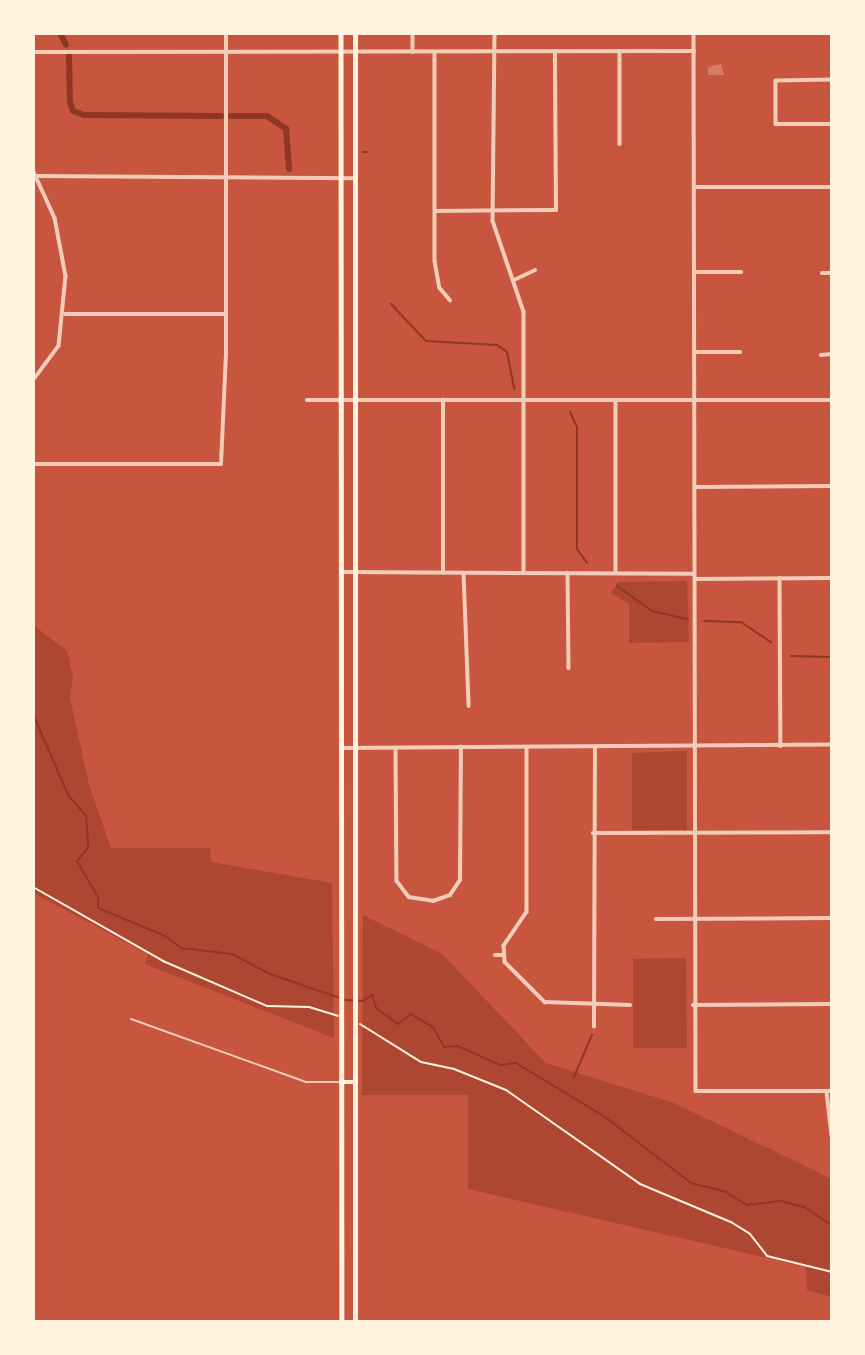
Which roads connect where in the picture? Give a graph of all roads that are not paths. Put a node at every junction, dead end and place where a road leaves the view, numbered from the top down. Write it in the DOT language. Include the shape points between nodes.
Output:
graph roads {
  1 [pos="226,33"];
  2 [pos="341,33"];
  3 [pos="355,33"];
  4 [pos="413,33"];
  5 [pos="495,33"];
  6 [pos="694,33"];
  7 [pos="694,51"];
  8 [pos="33,52"];
  9 [pos="226,52"];
  10 [pos="495,52"];
  11 [pos="341,53"];
  12 [pos="355,53"];
  13 [pos="413,53"];
  14 [pos="435,53"];
  15 [pos="555,53"];
  16 [pos="620,53"];
  17 [pos="832,80"];
  18 [pos="832,124"];
  19 [pos="620,144"];
  20 [pos="33,170"];
  21 [pos="37,176"];
  22 [pos="226,177"];
  23 [pos="341,178"];
  24 [pos="355,178"];
  25 [pos="695,187"];
  26 [pos="832,187"];
  27 [pos="493,210"];
  28 [pos="435,211"];
  29 [pos="535,270"];
  30 [pos="695,272"];
  31 [pos="741,272"];
  32 [pos="822,273"];
  33 [pos="832,273"];
  34 [pos="514,280"];
  35 [pos="450,300"];
  36 [pos="65,314"];
  37 [pos="226,314"];
  38 [pos="695,352"];
  39 [pos="740,352"];
  40 [pos="832,354"];
  41 [pos="821,355"];
  42 [pos="33,381"];
  43 [pos="307,400"];
  44 [pos="340,400"];
  45 [pos="355,400"];
  46 [pos="443,400"];
  47 [pos="525,400"];
  48 [pos="616,400"];
  49 [pos="694,400"];
  50 [pos="832,400"];
  51 [pos="33,464"];
  52 [pos="832,486"];
  53 [pos="695,487"];
  54 [pos="341,572"];
  55 [pos="355,572"];
  56 [pos="443,573"];
  57 [pos="464,573"];
  58 [pos="524,573"];
  59 [pos="568,573"];
  60 [pos="616,573"];
  61 [pos="694,576"];
  62 [pos="780,578"];
  63 [pos="832,578"];
  64 [pos="569,668"];
  65 [pos="468,706"];
  66 [pos="832,745"];
  67 [pos="694,746"];
  68 [pos="781,746"];
  69 [pos="461,747"];
  70 [pos="595,747"];
  71 [pos="341,748"];
  72 [pos="355,748"];
  73 [pos="396,748"];
  74 [pos="527,748"];
  75 [pos="693,832"];
  76 [pos="832,832"];
  77 [pos="593,833"];
  78 [pos="693,918"];
  79 [pos="832,918"];
  80 [pos="656,919"];
  81 [pos="495,955"];
  82 [pos="503,955"];
  83 [pos="832,1004"];
  84 [pos="594,1005"];
  85 [pos="629,1005"];
  86 [pos="693,1005"];
  87 [pos="131,1019"];
  88 [pos="594,1027"];
  89 [pos="341,1082"];
  90 [pos="355,1082"];
  91 [pos="829,1091"];
  92 [pos="832,1136"];
  93 [pos="342,1322"];
  94 [pos="355,1322"];
  1 -- 9 [label="street"];
  2 -- 11 [label="main road"];
  3 -- 12 [label="main road"];
  4 -- 13 [label="street"];
  5 -- 10 [label="street"];
  6 -- 7 [label="street"];
  7 -- 16 [label="street"];
  7 -- 25 [label="street"];
  8 -- 9 [label="street"];
  9 -- 11 [label="street"];
  9 -- 22 [label="street"];
  10 -- 14 [label="street"];
  10 -- 15 [label="street"];
  10 -- 27 [label="street"];
  11 -- 12 [label="street"];
  11 -- 23 [label="main road"];
  12 -- 13 [label="street"];
  12 -- 24 [label="main road"];
  13 -- 14 [label="street"];
  14 -- 28 [label="street"];
  15 -- 16 [label="street"];
  15 -- 27 [label="street" via="556,211"];
  16 -- 19 [label="street"];
  17 -- 18 [label="street" via="776,81 776,124"];
  20 -- 21 [label="street"];
  21 -- 22 [label="street"];
  21 -- 36 [label="street" via="60,235"];
  22 -- 23 [label="street"];
  22 -- 37 [label="street"];
  23 -- 24 [label="street"];
  23 -- 44 [label="main road"];
  24 -- 45 [label="main road"];
  25 -- 26 [label="street"];
  25 -- 30 [label="street"];
  27 -- 28 [label="street"];
  27 -- 34 [label="street" via="497,238"];
  28 -- 35 [label="street" via="437,275"];
  29 -- 34 [label="street"];
  30 -- 31 [label="street"];
  30 -- 38 [label="street"];
  32 -- 33 [label="street"];
  34 -- 47 [label="street" via="523,305"];
  36 -- 37 [label="street"];
  36 -- 42 [label="street" via="57,351"];
  37 -- 51 [label="street" via="221,464"];
  38 -- 39 [label="street"];
  38 -- 49 [label="street"];
  40 -- 41 [label="street"];
  43 -- 44 [label="street"];
  44 -- 45 [label="street"];
  44 -- 54 [label="main road"];
  45 -- 46 [label="street"];
  45 -- 55 [label="main road"];
  46 -- 47 [label="street"];
  46 -- 56 [label="street"];
  47 -- 48 [label="street"];
  47 -- 58 [label="street"];
  48 -- 49 [label="street"];
  48 -- 60 [label="street"];
  49 -- 50 [label="street"];
  49 -- 53 [label="street"];
  52 -- 53 [label="street"];
  53 -- 61 [label="street"];
  54 -- 55 [label="street"];
  54 -- 71 [label="main road"];
  55 -- 56 [label="street"];
  55 -- 72 [label="main road"];
  56 -- 57 [label="street"];
  57 -- 58 [label="street"];
  57 -- 65 [label="street"];
  58 -- 59 [label="street"];
  59 -- 60 [label="street"];
  59 -- 64 [label="street"];
  60 -- 61 [label="street"];
  61 -- 62 [label="street"];
  61 -- 67 [label="street"];
  62 -- 63 [label="street"];
  62 -- 68 [label="street"];
  66 -- 68 [label="street"];
  67 -- 68 [label="street"];
  67 -- 70 [label="street"];
  67 -- 75 [label="street"];
  69 -- 73 [label="street"];
  69 -- 73 [label="street" via="460,880 448,897 428,901 409,897 397,881"];
  69 -- 74 [label="street"];
  70 -- 74 [label="street"];
  70 -- 77 [label="street"];
  71 -- 72 [label="street"];
  71 -- 89 [label="main road"];
  72 -- 73 [label="street"];
  72 -- 90 [label="main road"];
  74 -- 82 [label="street" via="527,912"];
  75 -- 76 [label="street"];
  75 -- 77 [label="street"];
  75 -- 78 [label="street"];
  77 -- 84 [label="street"];
  78 -- 79 [label="street"];
  78 -- 80 [label="street"];
  78 -- 86 [label="street"];
  81 -- 82 [label="street"];
  82 -- 84 [label="street" via="507,967 541,1000"];
  83 -- 86 [label="street"];
  84 -- 85 [label="street"];
  84 -- 88 [label="street"];
  86 -- 91 [label="street" via="696,1091"];
  87 -- 89 [label="lane" via="306,1082"];
  89 -- 90 [label="main road"];
  89 -- 93 [label="main road"];
  90 -- 94 [label="main road"];
  91 -- 92 [label="street"];
}
